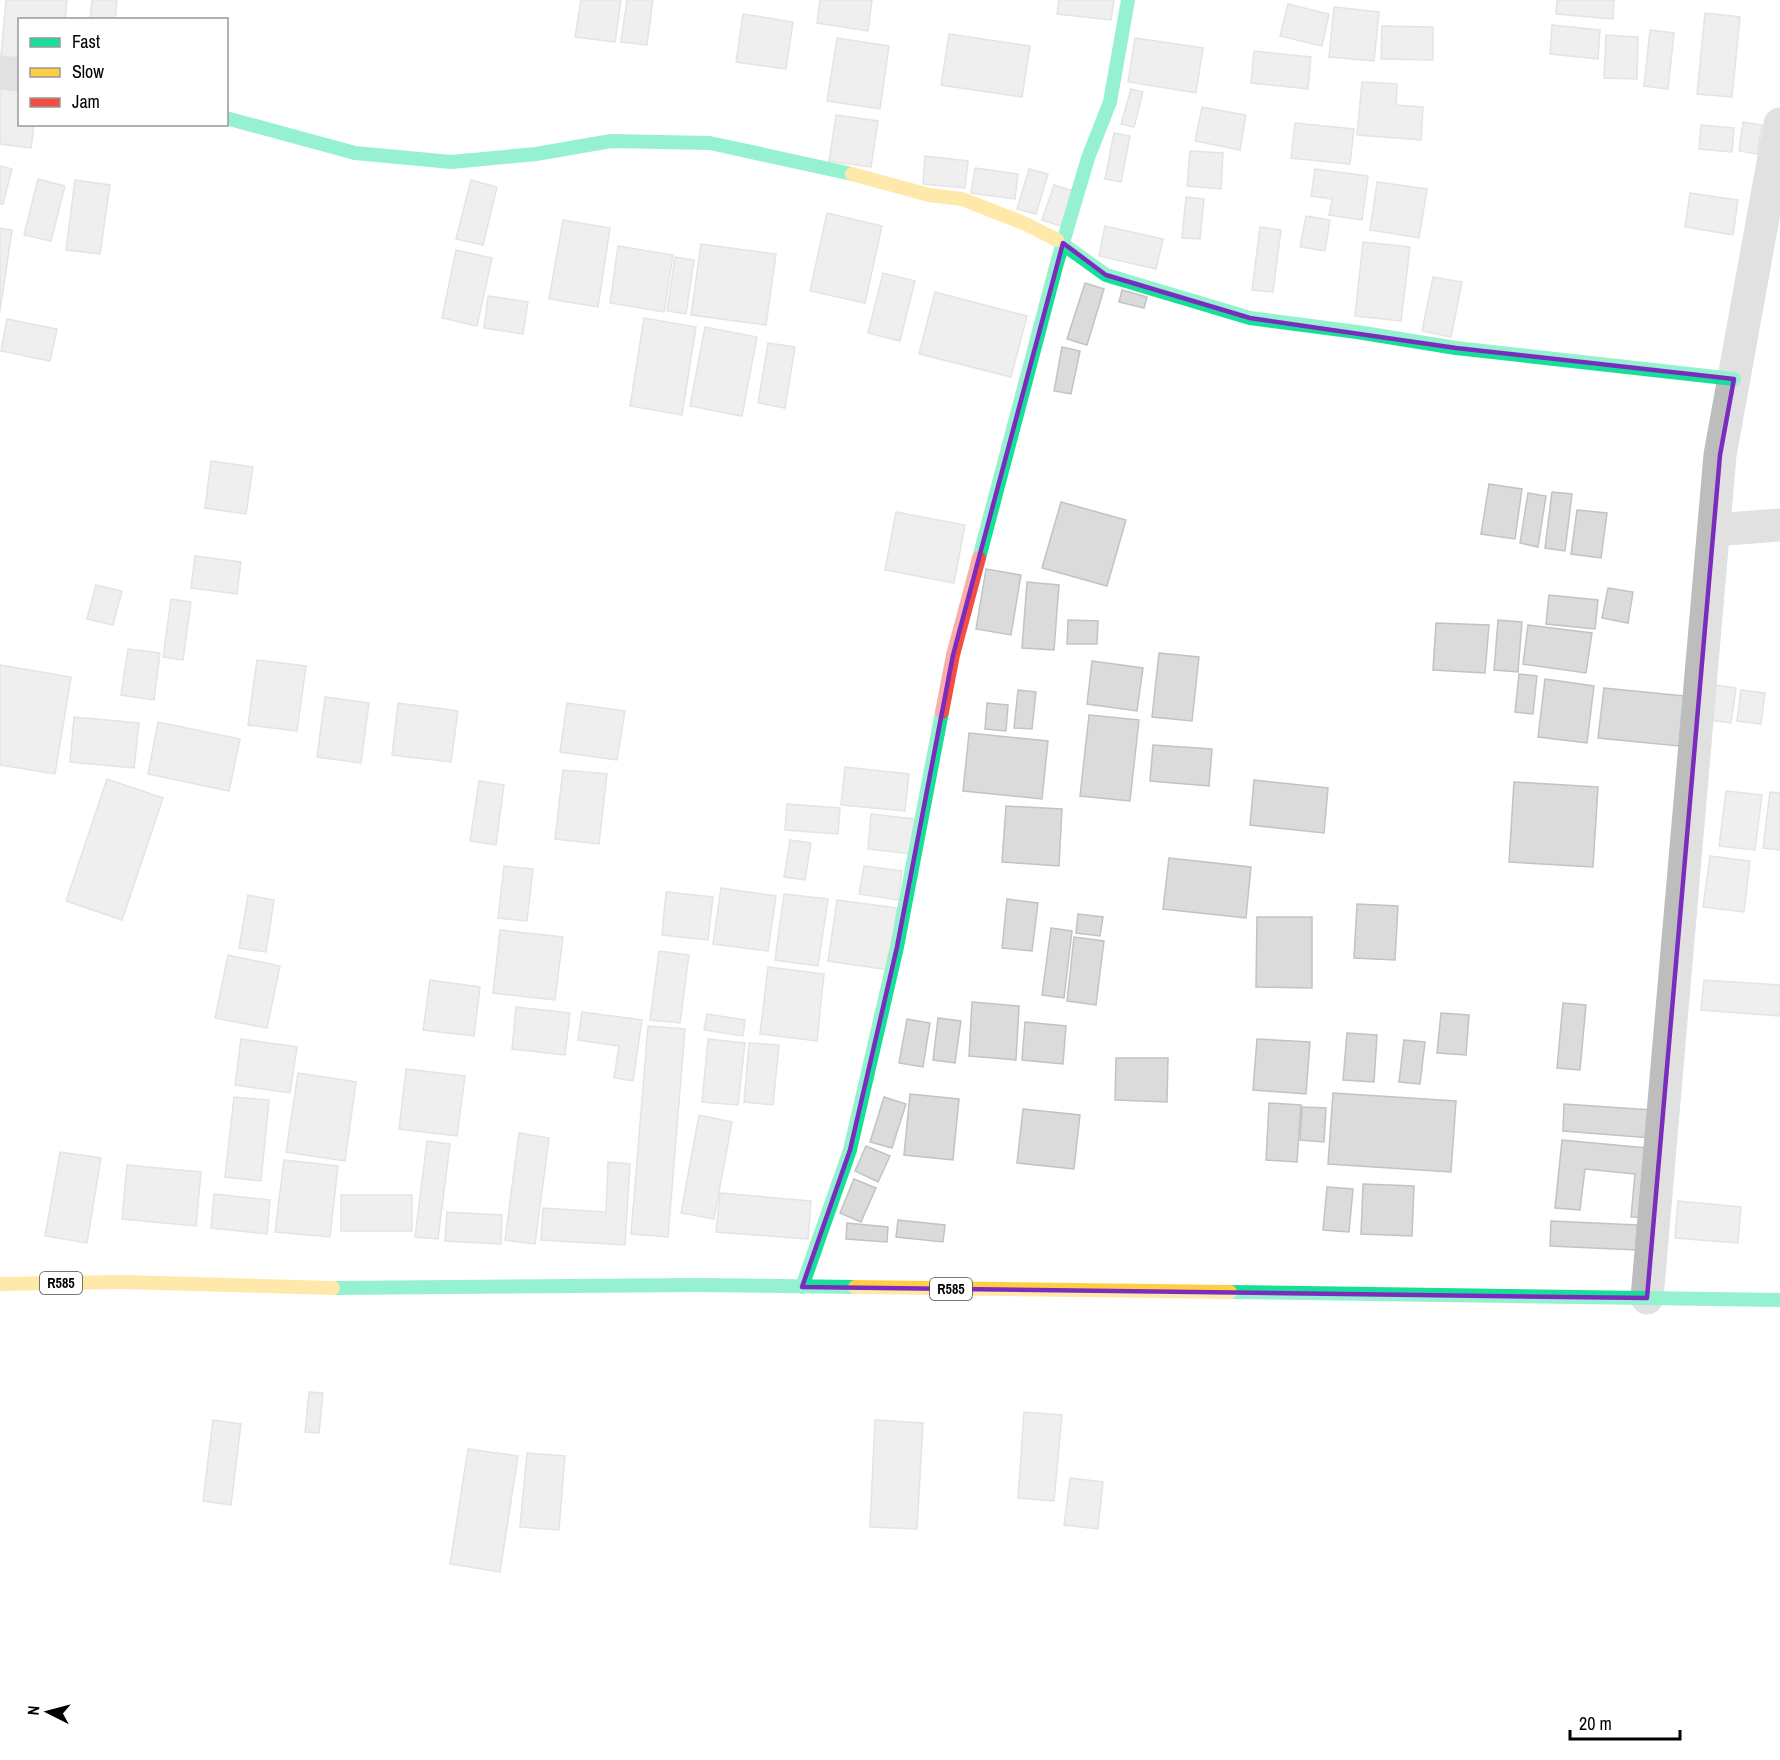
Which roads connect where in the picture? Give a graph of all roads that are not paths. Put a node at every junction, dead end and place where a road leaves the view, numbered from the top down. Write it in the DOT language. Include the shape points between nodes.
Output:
graph roads {
  1 [pos="1128,0"];
  2 [pos="0,72"];
  3 [pos="18,75"];
  4 [pos="228,119"];
  5 [pos="1780,124"];
  6 [pos="1063,243"];
  7 [pos="1734,379"];
  8 [pos="1780,525"];
  9 [pos="1714,530"];
  10 [pos="0,1284"];
  11 [pos="802,1287"];
  12 [pos="1647,1299"];
  13 [pos="1780,1300"];
  1 -- 6 [label="street" via="1110,102"];
  2 -- 3 [label="street"];
  4 -- 6 [label="street" via="355,153 451,162 536,154 611,141 710,142 843,171 929,195 962,199"];
  5 -- 7 [label="street"];
  6 -- 7 [label="street" via="1106,275 1250,318 1456,348"];
  6 -- 11 [label="street" via="953,655 897,947 850,1150"];
  7 -- 9 [label="street" via="1720,455"];
  8 -- 9 [label="street"];
  9 -- 12 [label="street"];
  10 -- 11 [label="street, R585" via="123,1282 370,1289"];
  11 -- 12 [label="street, R585"];
  12 -- 13 [label="street, R585"];
}
